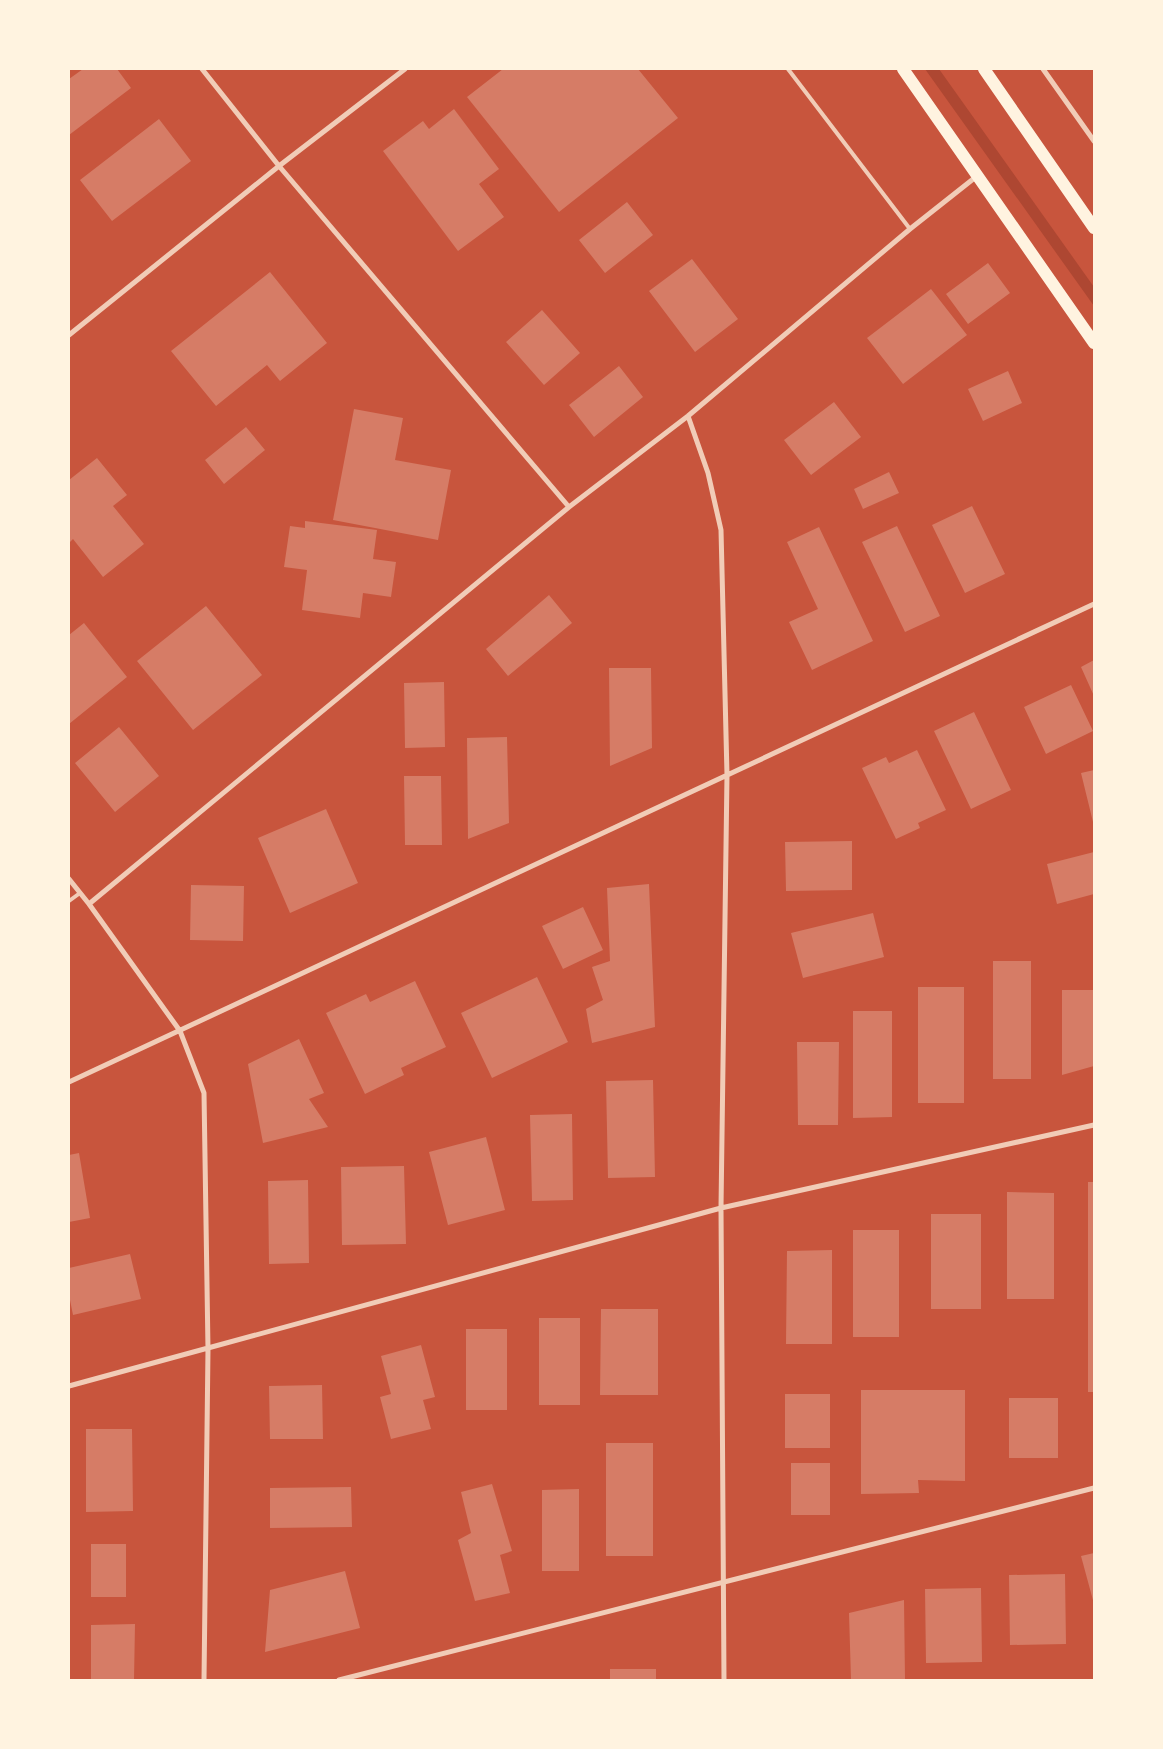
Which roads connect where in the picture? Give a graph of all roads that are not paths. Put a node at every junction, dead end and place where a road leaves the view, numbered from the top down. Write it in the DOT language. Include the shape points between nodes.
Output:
graph roads {
  1 [pos="202,69"];
  2 [pos="405,69"];
  3 [pos="788,69"];
  4 [pos="904,69"];
  5 [pos="984,69"];
  6 [pos="1043,69"];
  7 [pos="1094,141"];
  8 [pos="280,166"];
  9 [pos="978,176"];
  10 [pos="1094,228"];
  11 [pos="910,229"];
  12 [pos="69,335"];
  13 [pos="1094,343"];
  14 [pos="688,416"];
  15 [pos="569,507"];
  16 [pos="1094,604"];
  17 [pos="727,776"];
  18 [pos="69,879"];
  19 [pos="80,893"];
  20 [pos="69,901"];
  21 [pos="89,904"];
  22 [pos="180,1031"];
  23 [pos="69,1082"];
  24 [pos="1094,1125"];
  25 [pos="722,1208"];
  26 [pos="208,1349"];
  27 [pos="69,1386"];
  28 [pos="1094,1488"];
  29 [pos="723,1582"];
  30 [pos="204,1680"];
  31 [pos="339,1680"];
  32 [pos="724,1680"];
  1 -- 8 [label="street"];
  2 -- 8 [label="street"];
  3 -- 11 [label="lane"];
  4 -- 9 [label="main road"];
  5 -- 10 [label="main road"];
  6 -- 7 [label="street"];
  8 -- 12 [label="street"];
  8 -- 15 [label="street"];
  9 -- 11 [label="street"];
  9 -- 13 [label="main road"];
  11 -- 14 [label="street"];
  14 -- 15 [label="street"];
  14 -- 17 [label="street" via="708,473 722,530"];
  15 -- 21 [label="street"];
  16 -- 17 [label="street"];
  17 -- 22 [label="street"];
  17 -- 25 [label="street"];
  18 -- 19 [label="street"];
  19 -- 20 [label="lane"];
  19 -- 21 [label="street"];
  21 -- 22 [label="street"];
  22 -- 23 [label="street"];
  22 -- 26 [label="street" via="204,1093"];
  24 -- 25 [label="street"];
  25 -- 26 [label="street"];
  25 -- 29 [label="street"];
  26 -- 27 [label="street"];
  26 -- 30 [label="street"];
  28 -- 29 [label="street"];
  29 -- 31 [label="street"];
  29 -- 32 [label="street"];
}
